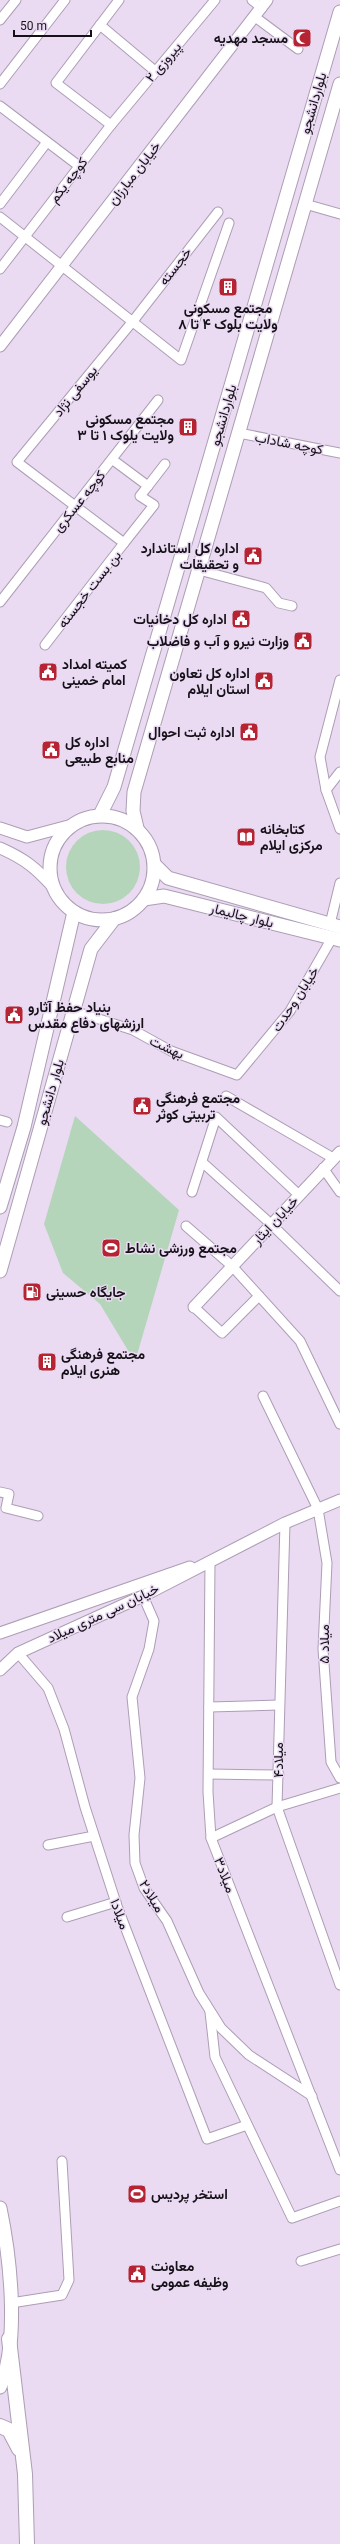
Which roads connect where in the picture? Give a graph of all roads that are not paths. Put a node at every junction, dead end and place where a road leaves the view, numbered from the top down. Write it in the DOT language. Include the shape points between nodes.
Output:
graph roads {
  1 [pos="16,0"];
  2 [pos="65,0"];
  3 [pos="119,0"];
  4 [pos="215,0"];
  5 [pos="252,0"];
  6 [pos="265,4"];
  7 [pos="3,9"];
  8 [pos="340,12"];
  9 [pos="255,17"];
  10 [pos="0,20"];
  11 [pos="100,25"];
  12 [pos="298,49"];
  13 [pos="155,70"];
  14 [pos="0,84"];
  15 [pos="340,84"];
  16 [pos="0,106"];
  17 [pos="111,125"];
  18 [pos="47,142"];
  19 [pos="79,166"];
  20 [pos="0,204"];
  21 [pos="305,204"];
  22 [pos="218,212"];
  23 [pos="340,214"];
  24 [pos="0,217"];
  25 [pos="229,223"];
  26 [pos="25,236"];
  27 [pos="63,264"];
  28 [pos="0,269"];
  29 [pos="133,321"];
  30 [pos="0,346"];
  31 [pos="158,400"];
  32 [pos="238,433"];
  33 [pos="340,453"];
  34 [pos="113,460"];
  35 [pos="17,462"];
  36 [pos="165,464"];
  37 [pos="148,486"];
  38 [pos="75,505"];
  39 [pos="124,543"];
  40 [pos="199,570"];
  41 [pos="0,602"];
  42 [pos="292,606"];
  43 [pos="45,645"];
  44 [pos="340,680"];
  45 [pos="340,772"];
  46 [pos="326,790"];
  47 [pos="100,815"];
  48 [pos="72,825"];
  49 [pos="0,828"];
  50 [pos="137,828"];
  51 [pos="340,829"];
  52 [pos="0,848"];
  53 [pos="155,865"];
  54 [pos="340,883"];
  55 [pos="54,888"];
  56 [pos="144,899"];
  57 [pos="74,912"];
  58 [pos="114,919"];
  59 [pos="335,932"];
  60 [pos="74,1011"];
  61 [pos="237,1075"];
  62 [pos="226,1096"];
  63 [pos="336,1155"];
  64 [pos="202,1162"];
  65 [pos="323,1168"];
  66 [pos="192,1192"];
  67 [pos="340,1192"];
  68 [pos="299,1195"];
  69 [pos="0,1207"];
  70 [pos="271,1224"];
  71 [pos="186,1226"];
  72 [pos="232,1266"];
  73 [pos="0,1271"];
  74 [pos="340,1291"];
  75 [pos="259,1296"];
  76 [pos="194,1306"];
  77 [pos="263,1396"];
  78 [pos="340,1424"];
  79 [pos="0,1492"];
  80 [pos="340,1500"];
  81 [pos="318,1509"];
  82 [pos="38,1516"];
  83 [pos="285,1523"];
  84 [pos="210,1561"];
  85 [pos="140,1584"];
  86 [pos="143,1596"];
  87 [pos="0,1633"];
  88 [pos="18,1653"];
  89 [pos="0,1670"];
  90 [pos="279,1705"];
  91 [pos="209,1707"];
  92 [pos="209,1774"];
  93 [pos="279,1775"];
  94 [pos="340,1778"];
  95 [pos="340,1788"];
  96 [pos="277,1808"];
  97 [pos="94,1836"];
  98 [pos="211,1838"];
  99 [pos="48,1845"];
  100 [pos="116,1902"];
  101 [pos="67,1917"];
  102 [pos="340,1985"];
  103 [pos="209,2010"];
  104 [pos="312,2096"];
  105 [pos="247,2125"];
  106 [pos="62,2161"];
  107 [pos="340,2170"];
  108 [pos="340,2201"];
  109 [pos="0,2208"];
  110 [pos="340,2249"];
  111 [pos="301,2262"];
  112 [pos="11,2303"];
  113 [pos="9,2339"];
  114 [pos="0,2387"];
  115 [pos="0,2426"];
  116 [pos="25,2474"];
  117 [pos="27,2544"];
  1 -- 7 [label="street"];
  2 -- 14 [label="street"];
  3 -- 11 [label="street"];
  4 -- 13 [label="street, پیروزی ۲"];
  5 -- 6 [label="street"];
  6 -- 9 [label="street, خیابان مبارزان"];
  7 -- 10 [label="street"];
  8 -- 47 [label="main road, بلواردانشجو" via="116,780"];
  9 -- 12 [label="street"];
  9 -- 27 [label="street, خیابان مبارزان"];
  11 -- 13 [label="street"];
  11 -- 17 [label="street" via="56,83"];
  13 -- 17 [label="street, پیروزی ۲"];
  15 -- 21 [label="main road, بلواردانشجو"];
  16 -- 18 [label="street"];
  17 -- 19 [label="street, کوچه یکم"];
  18 -- 19 [label="street"];
  18 -- 20 [label="street"];
  19 -- 26 [label="street, کوچه یکم"];
  21 -- 23 [label="street"];
  21 -- 32 [label="main road, بلواردانشجو"];
  22 -- 29 [label="street, خجسته"];
  24 -- 26 [label="street"];
  25 -- 29 [label="street" via="181,360"];
  26 -- 27 [label="street"];
  26 -- 28 [label="street, کوچه یکم"];
  27 -- 29 [label="street"];
  27 -- 30 [label="street, خیابان مبارزان"];
  29 -- 35 [label="street, یوسفی نژاد"];
  31 -- 34 [label="street, کوچه عسکری"];
  32 -- 33 [label="street, کوچه شاداب"];
  32 -- 40 [label="main road, بلواردانشجو"];
  34 -- 37 [label="street"];
  34 -- 38 [label="street, کوچه عسکری"];
  35 -- 38 [label="street, بن بست خجسته"];
  36 -- 37 [label="street"];
  37 -- 39 [label="street" via="140,496 154,505"];
  38 -- 39 [label="street, بن بست خجسته"];
  38 -- 41 [label="street, کوچه عسکری"];
  39 -- 43 [label="street, بن بست خجسته"];
  40 -- 42 [label="street" via="266,588 280,603"];
  40 -- 50 [label="main road, بلواردانشجو" via="134,792 133,811"];
  44 -- 46 [label="street" via="320,757"];
  45 -- 46 [label="street"];
  46 -- 51 [label="street"];
  47 -- 48 [label="main road"];
  47 -- 50 [label="main road" via="126,821"];
  48 -- 49 [label="street" via="27,837"];
  48 -- 55 [label="main road" via="60,837 52,853 50,871"];
  50 -- 53 [label="main road" via="146,839"];
  52 -- 55 [label="street" via="22,857"];
  53 -- 56 [label="main road" via="152,883"];
  53 -- 59 [label="main road, بلوار چالیمار" via="168,878"];
  54 -- 59 [label="street, خیابان وحدت"];
  55 -- 57 [label="main road" via="59,898"];
  56 -- 58 [label="main road" via="136,908"];
  56 -- 59 [label="main road, بلوار چالیمار" via="164,896"];
  57 -- 58 [label="main road" via="86,918"];
  57 -- 69 [label="main road, بلوار دانشجو" via="24,1127"];
  58 -- 60 [label="main road, بلوار دانشجو" via="91,949"];
  59 -- 61 [label="street, خیابان وحدت" via="290,1011"];
  60 -- 61 [label="street, بهشت" via="133,1030 171,1052"];
  60 -- 73 [label="main road, بلوار دانشجو"];
  62 -- 63 [label="street"];
  63 -- 65 [label="street, خیابان ایثار"];
  64 -- 66 [label="street"];
  64 -- 68 [label="street" via="216,1117"];
  64 -- 70 [label="street"];
  65 -- 67 [label="street"];
  65 -- 68 [label="street, خیابان ایثار"];
  68 -- 70 [label="street, خیابان ایثار"];
  70 -- 72 [label="street, خیابان ایثار"];
  70 -- 74 [label="street"];
  71 -- 72 [label="street"];
  72 -- 75 [label="street"];
  72 -- 76 [label="street, خیابان ایثار"];
  75 -- 76 [label="street" via="222,1333"];
  75 -- 78 [label="street" via="300,1341"];
  77 -- 81 [label="street, میلاد ۵"];
  79 -- 82 [label="street" via="9,1494 6,1508"];
  80 -- 81 [label="street, خیابان سی متری میلاد"];
  81 -- 83 [label="street, خیابان سی متری میلاد"];
  81 -- 94 [label="street, میلاد ۵" via="327,1563 322,1649 331,1762"];
  83 -- 84 [label="street, خیابان سی متری میلاد"];
  83 -- 90 [label="street, میلاد۴"];
  84 -- 85 [label="street, خیابان سی متری میلاد"];
  84 -- 86 [label="street, خیابان سی متری میلاد"];
  84 -- 91 [label="street, میلاد۳"];
  85 -- 86 [label="street"];
  85 -- 87 [label="street, خیابان سی متری میلاد"];
  86 -- 88 [label="street, خیابان سی متری میلاد"];
  86 -- 103 [label="street, میلاد۲" via="154,1622 149,1649 132,1697 140,1778 134,1835 135,1862 144,1888 167,1921 199,1994"];
  88 -- 89 [label="street, خیابان سی متری میلاد"];
  88 -- 97 [label="street, میلاد۱" via="48,1688 64,1729"];
  90 -- 91 [label="street"];
  90 -- 93 [label="street, میلاد۴"];
  91 -- 92 [label="street, میلاد۳"];
  92 -- 93 [label="street"];
  92 -- 98 [label="street, میلاد۳"];
  93 -- 96 [label="street, میلاد۴"];
  95 -- 96 [label="street"];
  96 -- 98 [label="street"];
  96 -- 102 [label="street, میلاد۴"];
  97 -- 99 [label="street"];
  97 -- 100 [label="street, میلاد۱"];
  98 -- 104 [label="street, میلاد۳"];
  100 -- 101 [label="street"];
  100 -- 105 [label="street, میلاد۱" via="207,2139"];
  103 -- 104 [label="street, میلاد۲" via="221,2028 249,2055"];
  103 -- 105 [label="street" via="215,2057"];
  104 -- 107 [label="street, میلاد۳"];
  105 -- 108 [label="street" via="262,2151 292,2218"];
  106 -- 112 [label="street" via="69,2280 67,2288 62,2295"];
  109 -- 112 [label="main road"];
  110 -- 111 [label="street"];
  112 -- 113 [label="main road"];
  113 -- 114 [label="main road"];
  113 -- 116 [label="main road"];
  115 -- 116 [label="main road" via="9,2430 17,2443"];
  116 -- 117 [label="main road"];
}
